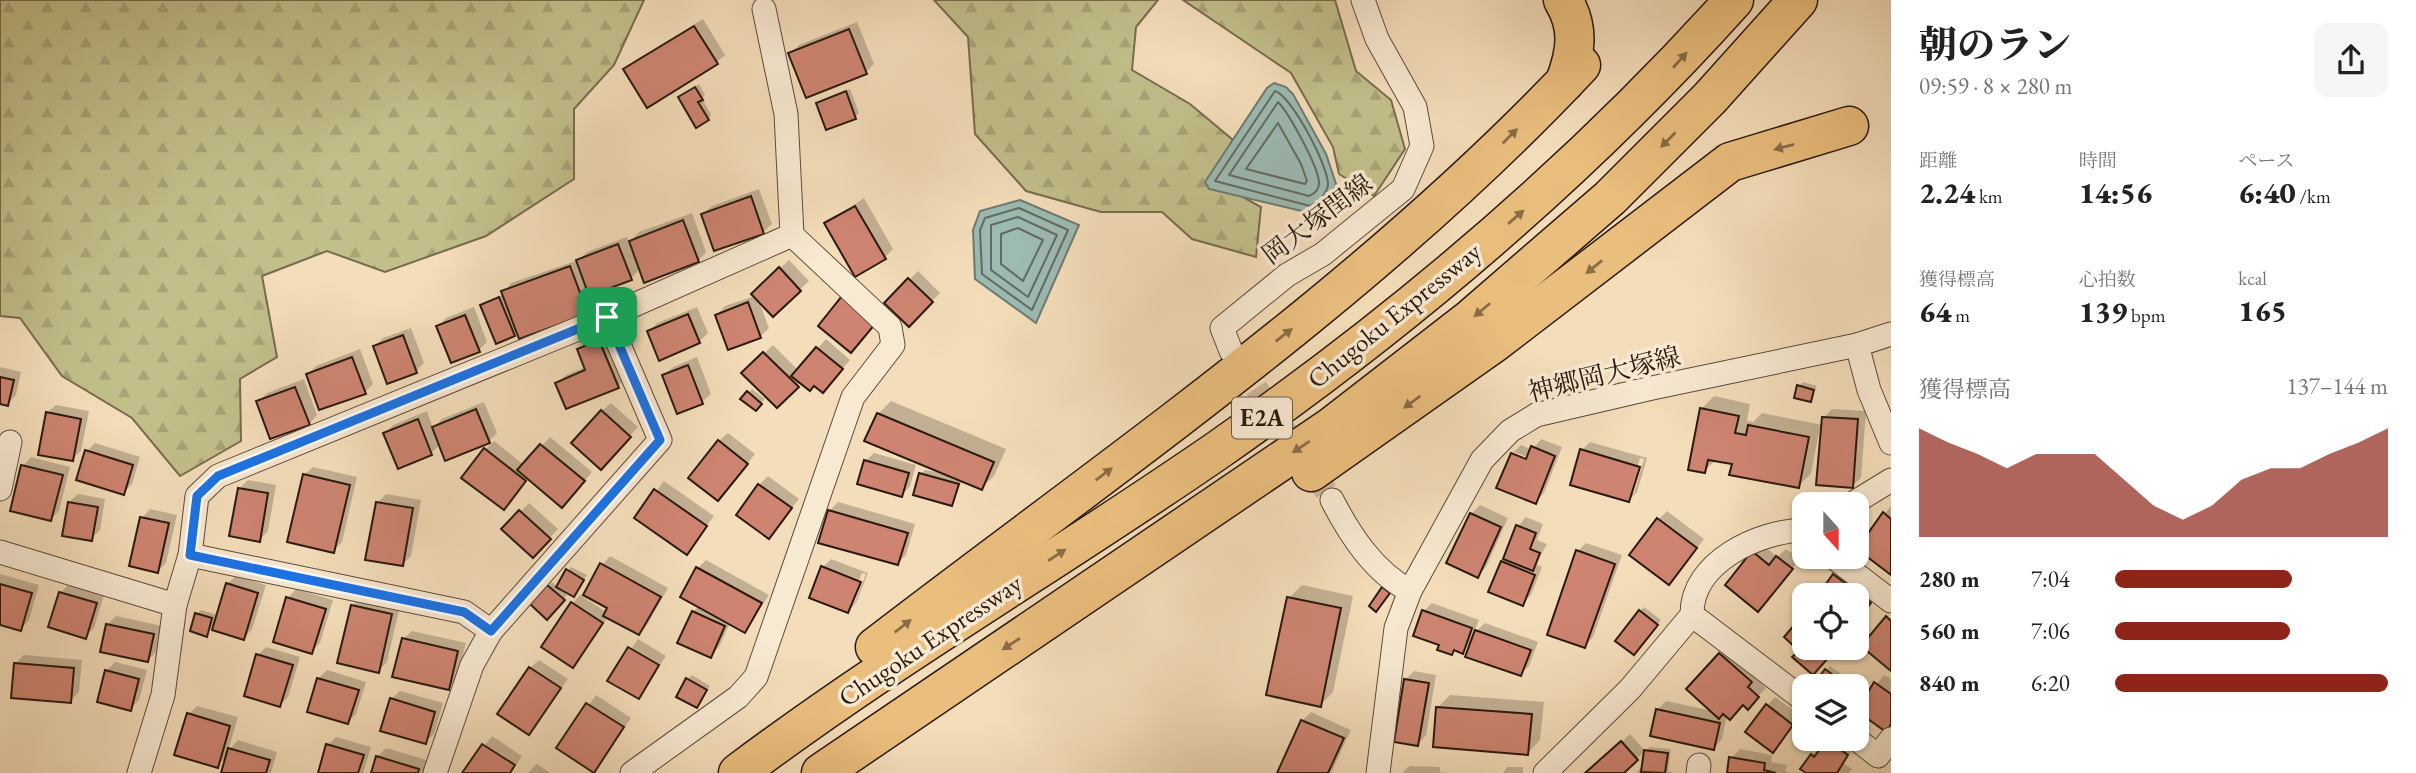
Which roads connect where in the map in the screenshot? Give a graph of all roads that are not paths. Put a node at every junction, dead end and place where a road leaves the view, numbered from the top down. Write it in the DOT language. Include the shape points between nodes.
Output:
graph roads {
  1 [pos="1363,0"];
  2 [pos="1563,0"];
  3 [pos="1734,0"];
  4 [pos="1798,0"];
  5 [pos="764,9"];
  6 [pos="1849,126"];
  7 [pos="792,235"];
  8 [pos="607,317"];
  9 [pos="1891,334"];
  10 [pos="1857,345"];
  11 [pos="1231,351"];
  12 [pos="10,442"];
  13 [pos="1891,443"];
  14 [pos="1891,480"];
  15 [pos="0,489"];
  16 [pos="1869,494"];
  17 [pos="1332,500"];
  18 [pos="1792,530"];
  19 [pos="0,552"];
  20 [pos="190,555"];
  21 [pos="1849,569"];
  22 [pos="1410,591"];
  23 [pos="1891,601"];
  24 [pos="175,605"];
  25 [pos="1692,615"];
  26 [pos="1046,621"];
  27 [pos="491,631"];
  28 [pos="1792,691"];
  29 [pos="139,773"];
  30 [pos="435,773"];
  31 [pos="632,773"];
  32 [pos="714,773"];
  33 [pos="738,773"];
  34 [pos="821,773"];
  35 [pos="1378,773"];
  36 [pos="1545,773"];
  1 -- 11 [label="street, 岡大塚閏線" via="1377,39 1415,107 1422,146 1403,189 1324,254 1287,275 1226,323 1222,334"];
  32 -- 2 [label="highway, one-way" via="1333,297 1477,169 1573,73 1573,17"];
  33 -- 3 [label="highway, Chugoku Expressway / E2A, one-way" via="918,646 1217,451 1346,357 1564,175 1664,78"];
  4 -- 26 [label="highway, Chugoku Expressway / E2A, one-way" via="1710,98 1610,198 1469,320 1331,426"];
  5 -- 7 [label="street" via="786,114"];
  6 -- 26 [label="highway, one-way" via="1730,162 1494,343 1236,523"];
  7 -- 8 [label="street"];
  7 -- 31 [label="street" via="890,327 893,345 853,397 756,677 738,697"];
  8 -- 20 [label="street" via="218,476 197,496"];
  8 -- 27 [label="street" via="660,440"];
  9 -- 10 [label="street, 神郷岡大塚線"];
  10 -- 13 [label="street" via="1868,390"];
  10 -- 22 [label="street, 神郷岡大塚線" via="1536,415 1510,430 1482,460"];
  12 -- 15 [label="street"];
  14 -- 16 [label="street"];
  17 -- 22 [label="street" via="1369,557 1396,584"];
  18 -- 25 [label="street" via="1780,530 1726,553 1692,598"];
  19 -- 24 [label="street"];
  20 -- 24 [label="street"];
  20 -- 27 [label="street" via="464,612"];
  21 -- 23 [label="street"];
  22 -- 35 [label="street, 神郷岡大塚線" via="1396,628"];
  24 -- 29 [label="street" via="163,695"];
  25 -- 28 [label="street"];
  25 -- 36 [label="street" via="1630,689"];
  26 -- 34 [label="highway, Chugoku Expressway / E2A, one-way"];
  27 -- 30 [label="street" via="472,665"];
}
